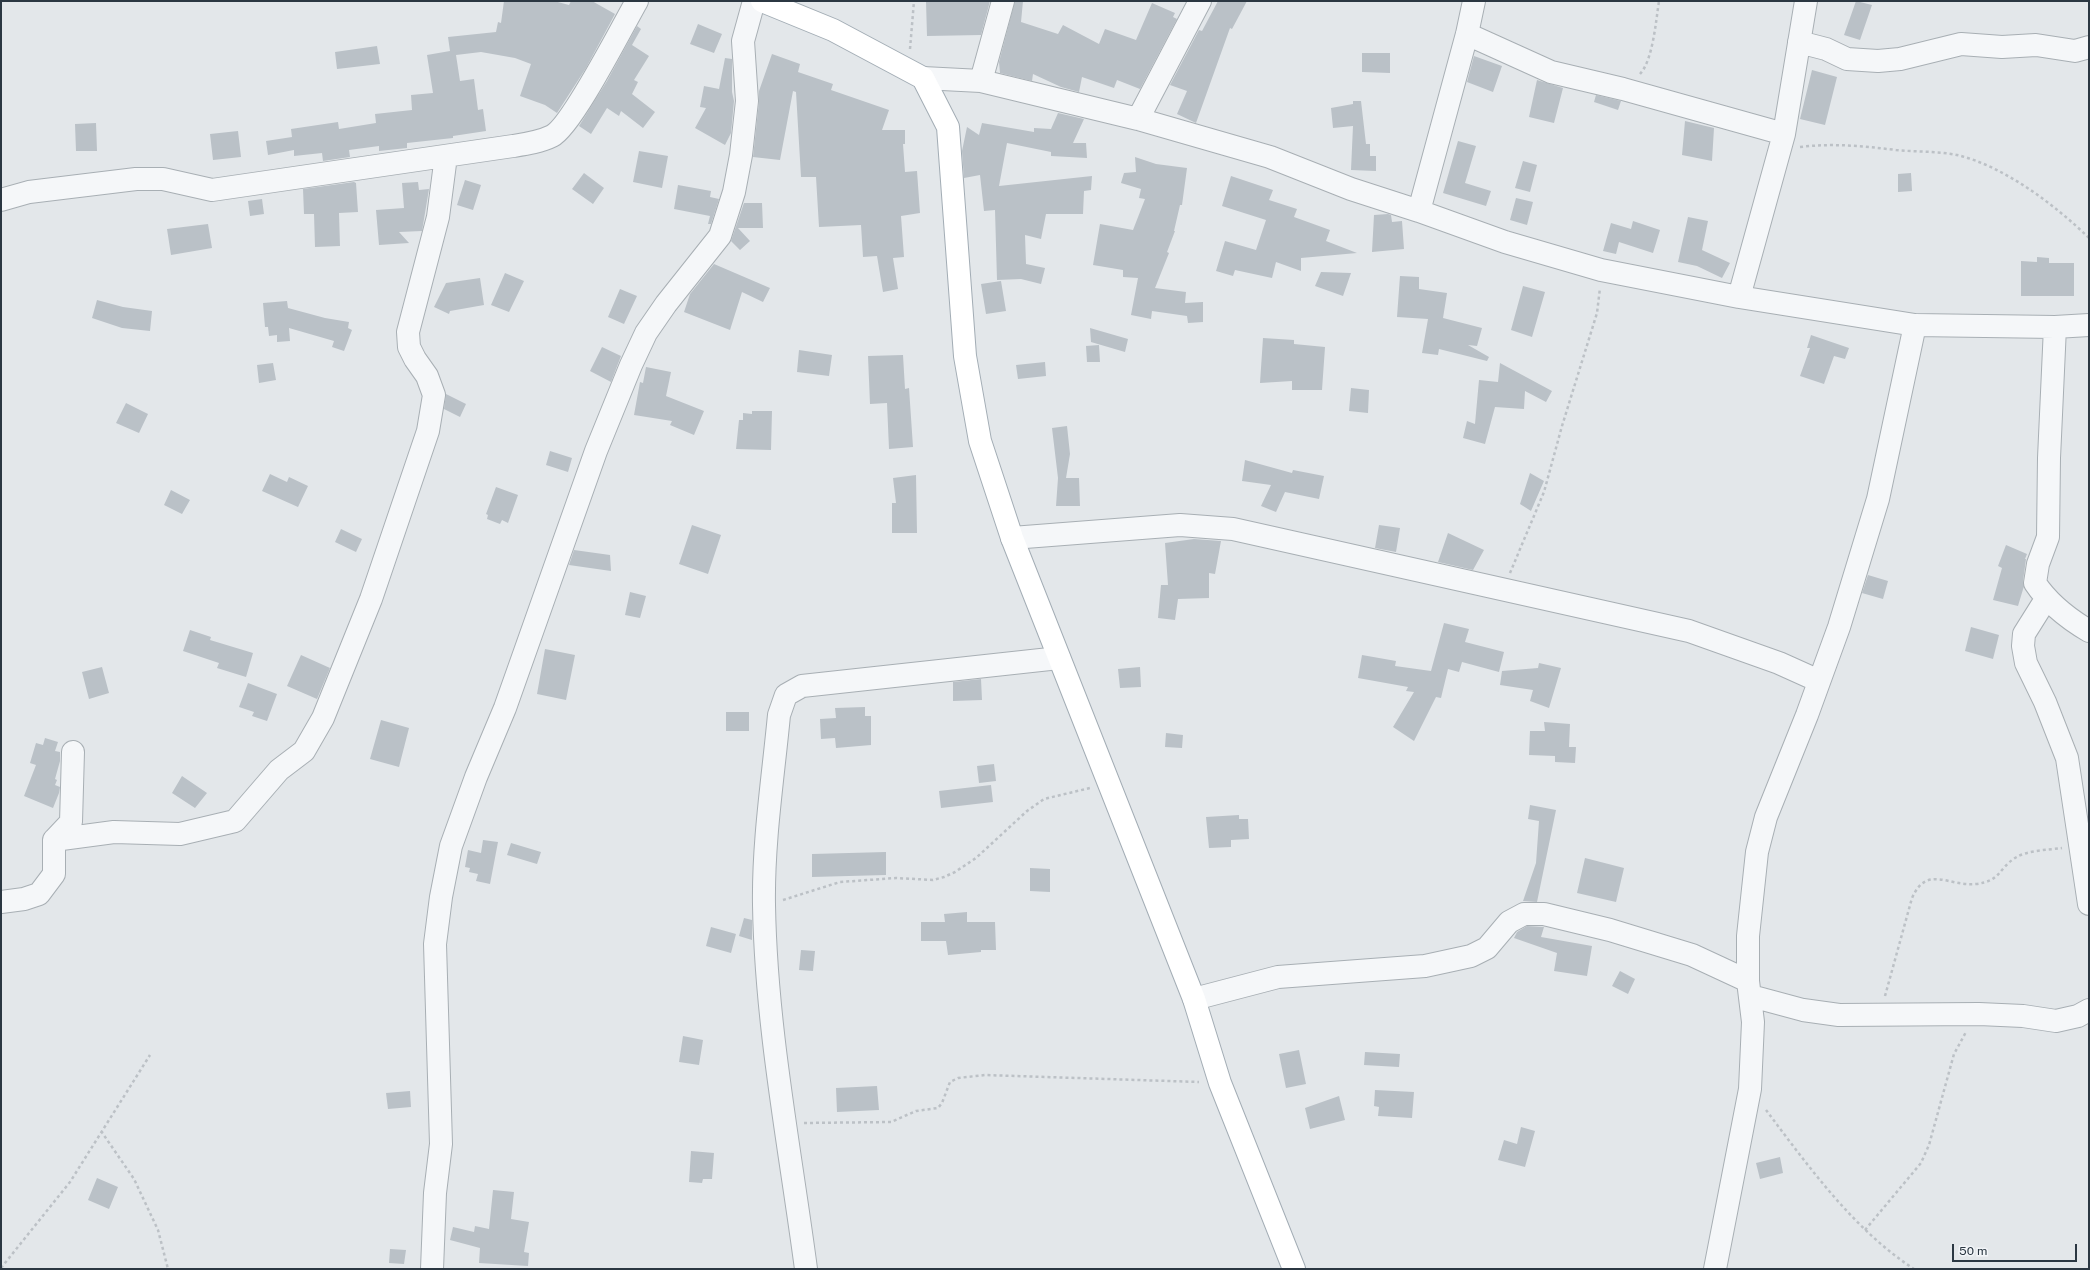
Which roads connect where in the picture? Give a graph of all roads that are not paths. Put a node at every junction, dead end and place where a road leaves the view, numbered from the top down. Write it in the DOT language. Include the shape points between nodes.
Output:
graph roads {
  1 [pos="636,1"];
  2 [pos="1003,1"];
  3 [pos="1200,1"];
  4 [pos="1474,1"];
  5 [pos="1806,1"];
  6 [pos="764,2"];
  7 [pos="1467,34"];
  8 [pos="1799,42"];
  9 [pos="2089,47"];
  10 [pos="915,74"];
  11 [pos="981,81"];
  12 [pos="1138,118"];
  13 [pos="1782,141"];
  14 [pos="446,156"];
  15 [pos="1,200"];
  16 [pos="1419,211"];
  17 [pos="1739,297"];
  18 [pos="1915,325"];
  19 [pos="2089,325"];
  20 [pos="2055,326"];
  21 [pos="1012,538"];
  22 [pos="2046,599"];
  23 [pos="2089,631"];
  24 [pos="1059,658"];
  25 [pos="1819,681"];
  26 [pos="72,752"];
  27 [pos="54,840"];
  28 [pos="1,902"];
  29 [pos="2089,904"];
  30 [pos="1750,989"];
  31 [pos="1194,999"];
  32 [pos="2089,1010"];
  33 [pos="432,1269"];
  34 [pos="806,1269"];
  35 [pos="1294,1269"];
  36 [pos="1716,1269"];
  1 -- 14 [label="street" via="571,117 552,136 540,141"];
  2 -- 11 [label="street"];
  3 -- 12 [label="street"];
  4 -- 7 [label="street"];
  5 -- 8 [label="street"];
  6 -- 10 [label="main road" via="833,30"];
  6 -- 33 [label="street" via="743,41 747,101 741,155 734,192 720,236 646,333 631,366 596,451 505,708 476,776 451,846 435,944 441,1144 435,1193"];
  7 -- 13 [label="street" via="1552,72 1623,89"];
  7 -- 16 [label="street"];
  8 -- 9 [label="street" via="1826,49 1847,59 1878,61 1900,59 1961,44 2002,47 2036,45 2075,51"];
  8 -- 13 [label="street"];
  10 -- 11 [label="street"];
  10 -- 21 [label="main road" via="948,127 965,356 980,441"];
  11 -- 12 [label="street"];
  12 -- 16 [label="street" via="1270,157 1351,189"];
  13 -- 17 [label="street"];
  14 -- 15 [label="street" via="212,190 163,179 136,179 29,192"];
  14 -- 27 [label="street" via="438,217 408,332 409,347 427,376 434,395 428,431 368,606 323,718 304,751 279,770 235,821 180,834 114,832"];
  16 -- 17 [label="street" via="1505,242 1601,270"];
  17 -- 18 [label="street"];
  18 -- 20 [label="street"];
  18 -- 25 [label="street" via="1878,499 1839,627"];
  19 -- 20 [label="street"];
  20 -- 22 [label="street" via="2048,537 2038,564 2035,583"];
  21 -- 24 [label="main road"];
  21 -- 25 [label="street" via="1180,525 1233,529 1689,631 1779,663"];
  22 -- 23 [label="street"];
  22 -- 29 [label="street" via="2024,634 2023,646 2026,663 2067,758"];
  24 -- 31 [label="main road"];
  24 -- 34 [label="street" via="802,686 786,695 778,716 765,858 764,906 770,1009"];
  25 -- 30 [label="street" via="1766,816 1757,852 1748,936"];
  26 -- 27 [label="street" via="71,822"];
  27 -- 28 [label="street" via="54,874 38,894"];
  30 -- 31 [label="street" via="1692,955 1610,930 1544,914 1524,914 1509,922 1487,948 1471,956 1425,966 1278,978"];
  30 -- 32 [label="street" via="1803,1010 1839,1015 1979,1014 2056,1021 2078,1016"];
  30 -- 36 [label="street" via="1754,1022 1750,1089"];
  31 -- 35 [label="main road" via="1220,1083"];
}
